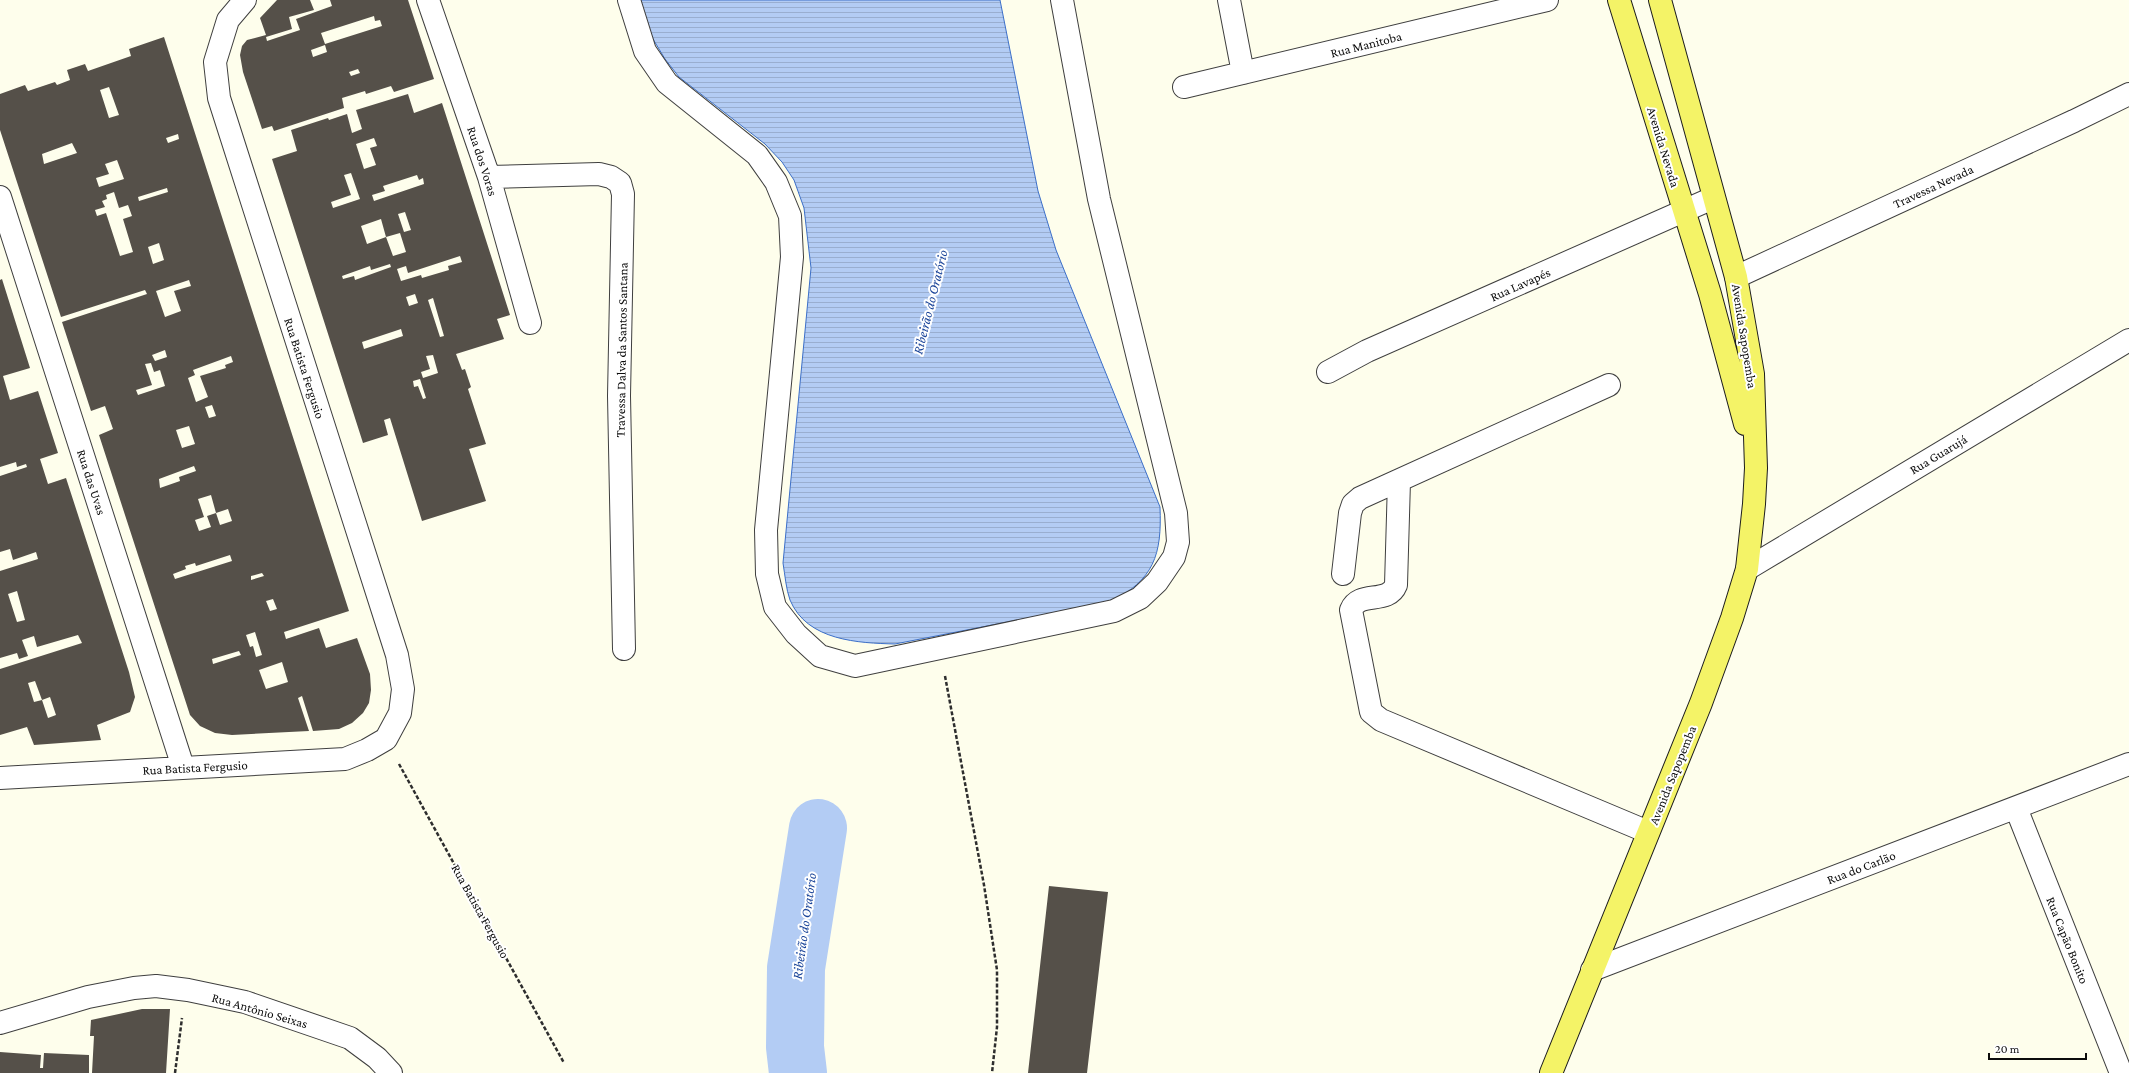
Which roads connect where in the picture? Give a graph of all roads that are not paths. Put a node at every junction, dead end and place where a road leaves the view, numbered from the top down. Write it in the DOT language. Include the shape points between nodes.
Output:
graph roads {
  1 [pos="245,0"];
  2 [pos="428,0"];
  3 [pos="629,0"];
  4 [pos="1062,0"];
  5 [pos="1229,0"];
  6 [pos="1547,0"];
  7 [pos="1619,0"];
  8 [pos="1660,0"];
  9 [pos="1243,73"];
  10 [pos="1184,87"];
  11 [pos="2129,94"];
  12 [pos="489,177"];
  13 [pos="0,197"];
  14 [pos="1713,198"];
  15 [pos="1684,211"];
  16 [pos="1736,277"];
  17 [pos="1710,294"];
  18 [pos="530,324"];
  19 [pos="2129,340"];
  20 [pos="1328,372"];
  21 [pos="1609,385"];
  22 [pos="1756,468"];
  23 [pos="1399,481"];
  24 [pos="1747,569"];
  25 [pos="1343,574"];
  26 [pos="624,649"];
  27 [pos="2129,764"];
  28 [pos="183,767"];
  29 [pos="0,778"];
  30 [pos="2016,808"];
  31 [pos="1648,832"];
  32 [pos="1592,970"];
  33 [pos="0,1022"];
  34 [pos="391,1073"];
  35 [pos="1551,1073"];
  36 [pos="2121,1073"];
  1 -- 28 [label="street, Rua Batista Fergusio" via="228,20 215,62 219,98 397,655 403,689 400,713 386,739 345,759"];
  2 -- 12 [label="street, Rua dos Voras"];
  3 -- 4 [label="street" via="645,51 667,83 757,155 776,182 790,216 792,257 766,530 767,574 775,607 796,634 820,656 854,666 1114,611 1140,598 1157,582 1174,557 1178,542 1176,513 1099,199"];
  5 -- 9 [label="street"];
  6 -- 9 [label="street, Rua Manitoba"];
  7 -- 15 [label="main road, Avenida Nevada"];
  8 -- 14 [label="main road"];
  9 -- 10 [label="street, Rua Manitoba"];
  11 -- 16 [label="street, Travessa Nevada"];
  12 -- 18 [label="street, Rua dos Voras"];
  12 -- 26 [label="street, Travessa Dalva da Santos Santana" via="599,174 620,183 623,194 619,396"];
  13 -- 28 [label="street, Rua das Uvas"];
  14 -- 15 [label="street, Rua Lavapés"];
  14 -- 16 [label="main road"];
  15 -- 17 [label="main road, Avenida Nevada"];
  15 -- 20 [label="street, Rua Lavapés" via="1367,352"];
  16 -- 22 [label="main road, Avenida Sapopemba" via="1753,374"];
  17 -- 22 [label="main road, Avenida Sapopemba"];
  19 -- 24 [label="street, Rua Guarujá"];
  21 -- 23 [label="street"];
  22 -- 24 [label="main road, Avenida Sapopemba"];
  23 -- 25 [label="street" via="1360,498 1353,504"];
  23 -- 31 [label="street" via="1394,592 1360,600 1354,603 1352,610 1371,712 1381,720"];
  24 -- 31 [label="main road, Avenida Sapopemba" via="1701,703"];
  27 -- 30 [label="street, Rua do Carlão"];
  28 -- 29 [label="street, Rua Batista Fergusio"];
  30 -- 32 [label="street, Rua do Carlão"];
  30 -- 36 [label="street, Rua Capão Bonito"];
  31 -- 32 [label="main road, Avenida Sapopemba"];
  32 -- 35 [label="main road, Avenida Sapopemba"];
  33 -- 34 [label="street, Rua Antônio Seixas" via="88,997 134,988 156,986 188,990 245,1002 350,1038 377,1058"];
}
